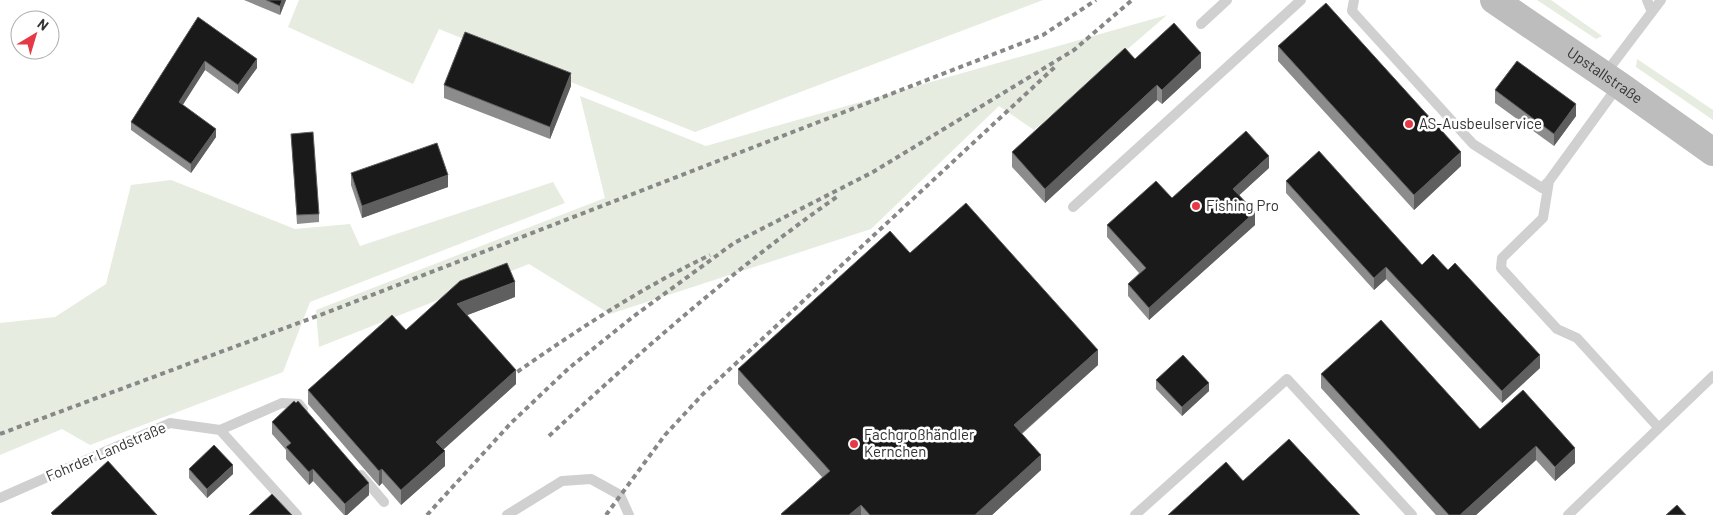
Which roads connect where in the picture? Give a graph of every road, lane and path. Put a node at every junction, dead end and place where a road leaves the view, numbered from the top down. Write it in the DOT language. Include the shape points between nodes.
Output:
graph roads {
  1 [pos="1227,0"];
  2 [pos="1301,0"];
  3 [pos="1354,0"];
  4 [pos="1494,0"];
  5 [pos="1647,0"];
  6 [pos="1661,0"];
  7 [pos="1652,12"];
  8 [pos="1201,24"];
  9 [pos="1612,80"];
  10 [pos="1713,152"];
  11 [pos="1549,182"];
  12 [pos="1073,207"];
  13 [pos="1713,376"];
  14 [pos="312,420"];
  15 [pos="1658,427"];
  16 [pos="220,430"];
  17 [pos="351,464"];
  18 [pos="0,498"];
  19 [pos="384,502"];
  20 [pos="297,515"];
  21 [pos="507,515"];
  22 [pos="629,515"];
  23 [pos="1135,515"];
  24 [pos="1412,515"];
  25 [pos="1568,515"];
  1 -- 8 [label="lane"];
  2 -- 12 [label="lane"];
  3 -- 11 [label="lane" via="1352,11 1473,144 1542,188"];
  4 -- 9 [label="street, Upstallstraße"];
  5 -- 7 [label="lane"];
  6 -- 7 [label="lane"];
  7 -- 9 [label="lane"];
  9 -- 10 [label="street, Upstallstraße"];
  9 -- 11 [label="lane"];
  11 -- 15 [label="lane" via="1543,218 1502,258 1501,268 1557,329 1577,338"];
  13 -- 15 [label="lane"];
  14 -- 16 [label="lane" via="299,404 282,402"];
  15 -- 25 [label="lane"];
  16 -- 18 [label="lane, Fohrder Landstraße" via="170,423"];
  16 -- 20 [label="lane"];
  17 -- 19 [label="lane"];
  21 -- 22 [label="lane" via="562,481 591,479 620,495"];
  23 -- 24 [label="lane" via="1287,379"];
}
